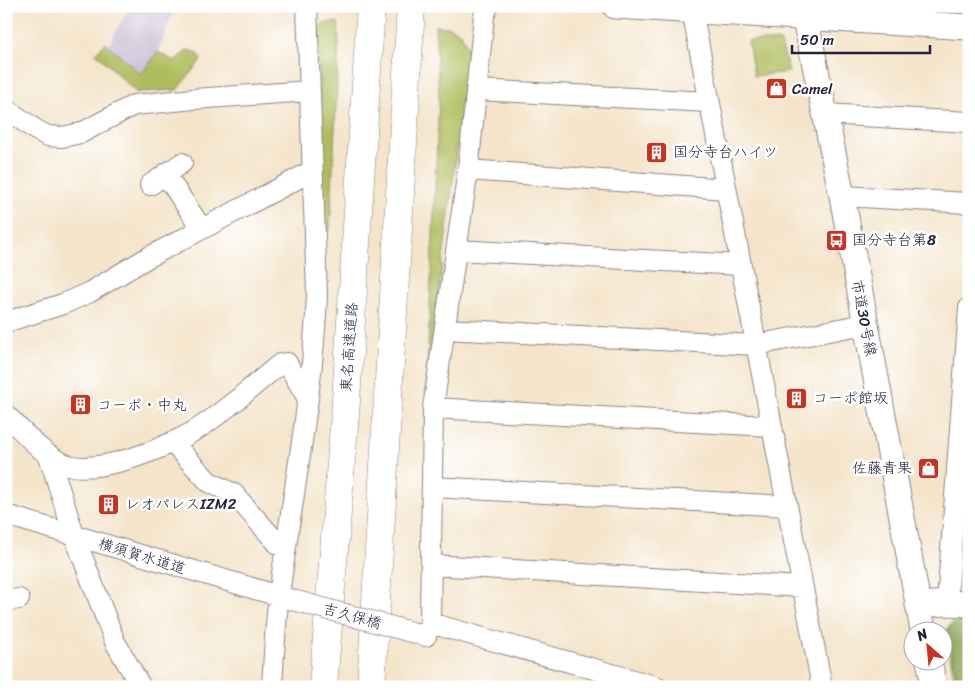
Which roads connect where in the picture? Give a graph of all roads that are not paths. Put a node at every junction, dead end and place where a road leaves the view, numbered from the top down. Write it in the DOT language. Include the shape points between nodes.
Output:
graph roads {
  1 [pos="307,6"];
  2 [pos="371,6"];
  3 [pos="411,6"];
  4 [pos="488,6"];
  5 [pos="615,6"];
  6 [pos="692,10"];
  7 [pos="802,12"];
  8 [pos="969,27"];
  9 [pos="476,90"];
  10 [pos="310,91"];
  11 [pos="709,102"];
  12 [pos="6,109"];
  13 [pos="826,114"];
  14 [pos="969,122"];
  15 [pos="468,170"];
  16 [pos="312,171"];
  17 [pos="166,174"];
  18 [pos="726,189"];
  19 [pos="842,196"];
  20 [pos="969,203"];
  21 [pos="202,229"];
  22 [pos="456,250"];
  23 [pos="742,265"];
  24 [pos="969,308"];
  25 [pos="6,322"];
  26 [pos="865,324"];
  27 [pos="445,329"];
  28 [pos="756,345"];
  29 [pos="308,399"];
  30 [pos="433,408"];
  31 [pos="6,415"];
  32 [pos="772,426"];
  33 [pos="172,442"];
  34 [pos="49,456"];
  35 [pos="432,487"];
  36 [pos="787,506"];
  37 [pos="6,515"];
  38 [pos="336,525"];
  39 [pos="74,536"];
  40 [pos="286,546"];
  41 [pos="432,565"];
  42 [pos="802,587"];
  43 [pos="284,598"];
  44 [pos="958,603"];
  45 [pos="918,605"];
  46 [pos="921,620"];
  47 [pos="422,628"];
  48 [pos="930,670"];
  49 [pos="141,687"];
  50 [pos="272,687"];
  51 [pos="317,687"];
  52 [pos="324,687"];
  53 [pos="371,687"];
  54 [pos="658,687"];
  55 [pos="822,687"];
  56 [pos="934,687"];
  1 -- 10 [label="street"];
  2 -- 38 [label="highway, 東名高速道路"];
  3 -- 53 [label="highway"];
  4 -- 9 [label="street" via="484,16"];
  5 -- 6 [label="street"];
  6 -- 7 [label="street"];
  6 -- 11 [label="street"];
  7 -- 8 [label="street"];
  7 -- 13 [label="street, 市道30号線"];
  9 -- 11 [label="street"];
  9 -- 15 [label="street"];
  10 -- 12 [label="street" via="134,105 81,133 62,137 48,136"];
  10 -- 16 [label="street"];
  11 -- 18 [label="street"];
  13 -- 14 [label="street"];
  13 -- 19 [label="street, 市道30号線"];
  15 -- 18 [label="street"];
  15 -- 22 [label="street"];
  16 -- 21 [label="street"];
  16 -- 29 [label="street" via="317,295"];
  17 -- 21 [label="street"];
  18 -- 23 [label="street"];
  19 -- 20 [label="street"];
  19 -- 26 [label="street, 市道30号線"];
  21 -- 25 [label="street" via="90,292"];
  22 -- 23 [label="street"];
  22 -- 27 [label="street"];
  23 -- 28 [label="street"];
  24 -- 44 [label="street"];
  26 -- 28 [label="street"];
  26 -- 45 [label="street, 市道30号線"];
  27 -- 28 [label="street"];
  27 -- 30 [label="street"];
  28 -- 32 [label="street"];
  29 -- 33 [label="street" via="287,364 280,364 202,426"];
  29 -- 40 [label="street"];
  30 -- 32 [label="street"];
  30 -- 35 [label="street"];
  31 -- 34 [label="street"];
  32 -- 36 [label="street"];
  33 -- 34 [label="street" via="131,458 83,468"];
  33 -- 40 [label="street" via="209,482 234,494 280,545"];
  34 -- 39 [label="street"];
  35 -- 36 [label="street"];
  35 -- 41 [label="street"];
  36 -- 42 [label="street"];
  37 -- 39 [label="street, 横須賀水道道"];
  38 -- 51 [label="highway"];
  38 -- 52 [label="highway, 東名高速道路"];
  39 -- 43 [label="street, 横須賀水道道"];
  39 -- 49 [label="street" via="115,642"];
  40 -- 43 [label="street"];
  41 -- 42 [label="street"];
  41 -- 47 [label="street"];
  42 -- 55 [label="street"];
  43 -- 47 [label="street, 吉久保橋, bridge"];
  43 -- 50 [label="street"];
  44 -- 45 [label="street"];
  45 -- 46 [label="street, 市道30号線"];
  47 -- 54 [label="street, 吉久保橋"];
  48 -- 56 [label="street"];
}
